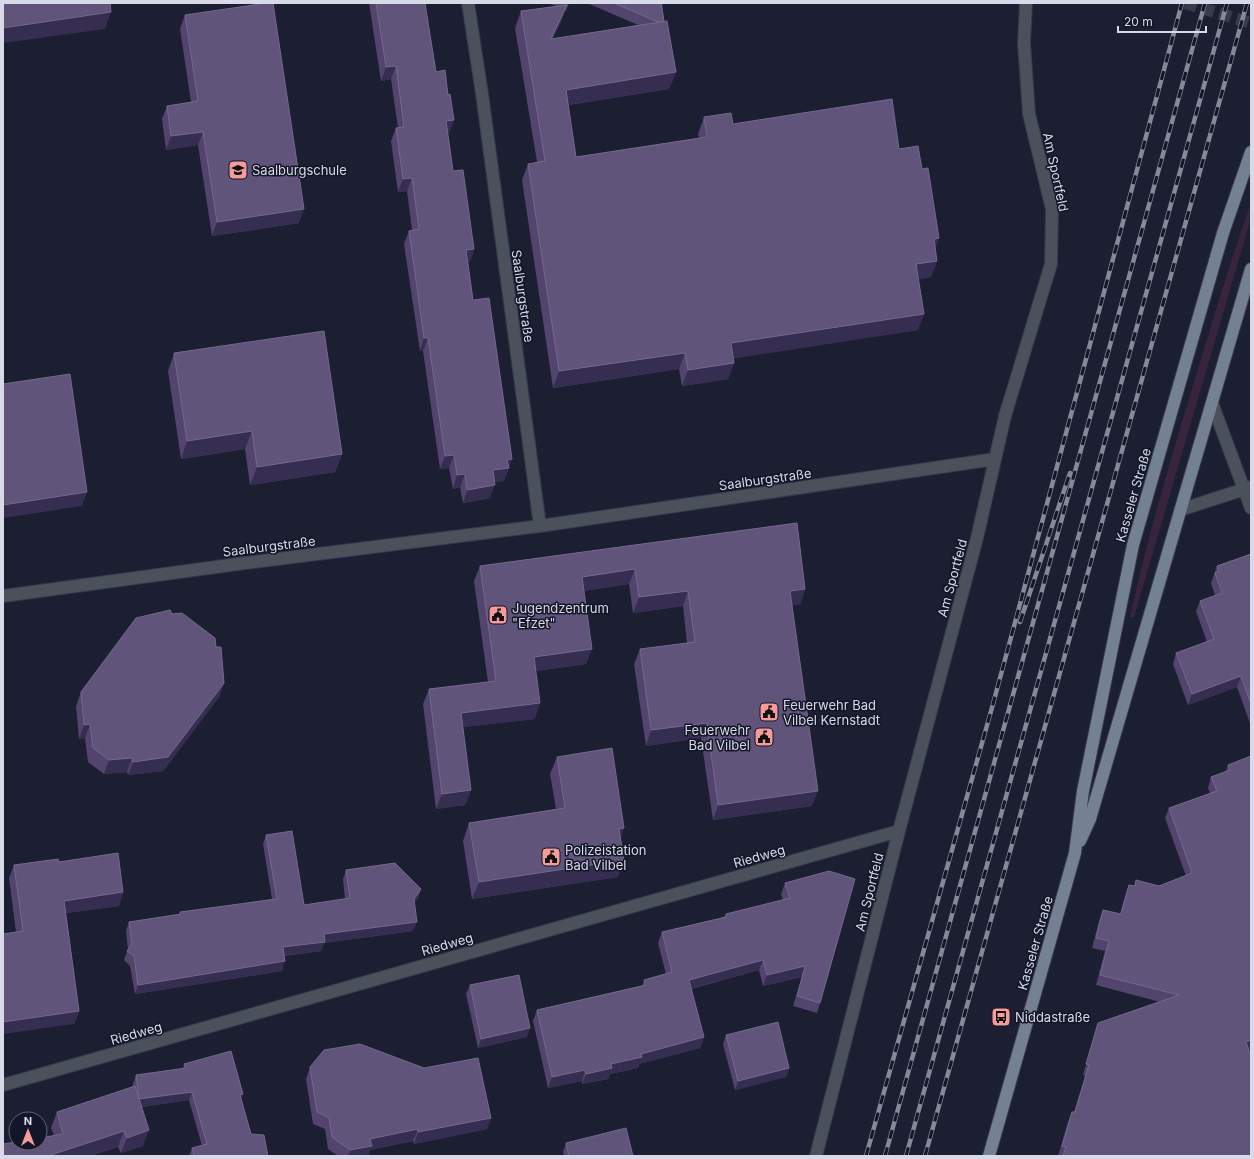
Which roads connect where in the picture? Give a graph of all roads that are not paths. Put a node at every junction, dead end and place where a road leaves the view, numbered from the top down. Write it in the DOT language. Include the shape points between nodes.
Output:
graph roads {
  1 [pos="468,3"];
  2 [pos="1026,3"];
  3 [pos="1251,152"];
  4 [pos="1251,269"];
  5 [pos="1212,403"];
  6 [pos="995,459"];
  7 [pos="1248,488"];
  8 [pos="1251,508"];
  9 [pos="1180,510"];
  10 [pos="540,526"];
  11 [pos="3,596"];
  12 [pos="899,831"];
  13 [pos="1075,853"];
  14 [pos="3,1085"];
  15 [pos="816,1156"];
  16 [pos="989,1156"];
  1 -- 10 [label="street, Saalburgstraße"];
  2 -- 6 [label="street, Am Sportfeld" via="1024,43 1029,114 1052,209 1051,264 1005,416"];
  3 -- 13 [label="main road, Kasseler Straße" via="1223,233 1133,545 1085,783"];
  4 -- 5 [label="main road, Kasseler Straße"];
  5 -- 7 [label="street"];
  5 -- 9 [label="main road, Kasseler Straße"];
  6 -- 10 [label="street, Saalburgstraße"];
  6 -- 12 [label="street, Am Sportfeld" via="977,538"];
  7 -- 8 [label="street"];
  7 -- 9 [label="street"];
  9 -- 13 [label="main road, Kasseler Straße" via="1090,819"];
  10 -- 11 [label="street, Saalburgstraße"];
  12 -- 14 [label="street, Riedweg"];
  12 -- 15 [label="street, Am Sportfeld"];
  13 -- 16 [label="main road, Kasseler Straße"];
}
